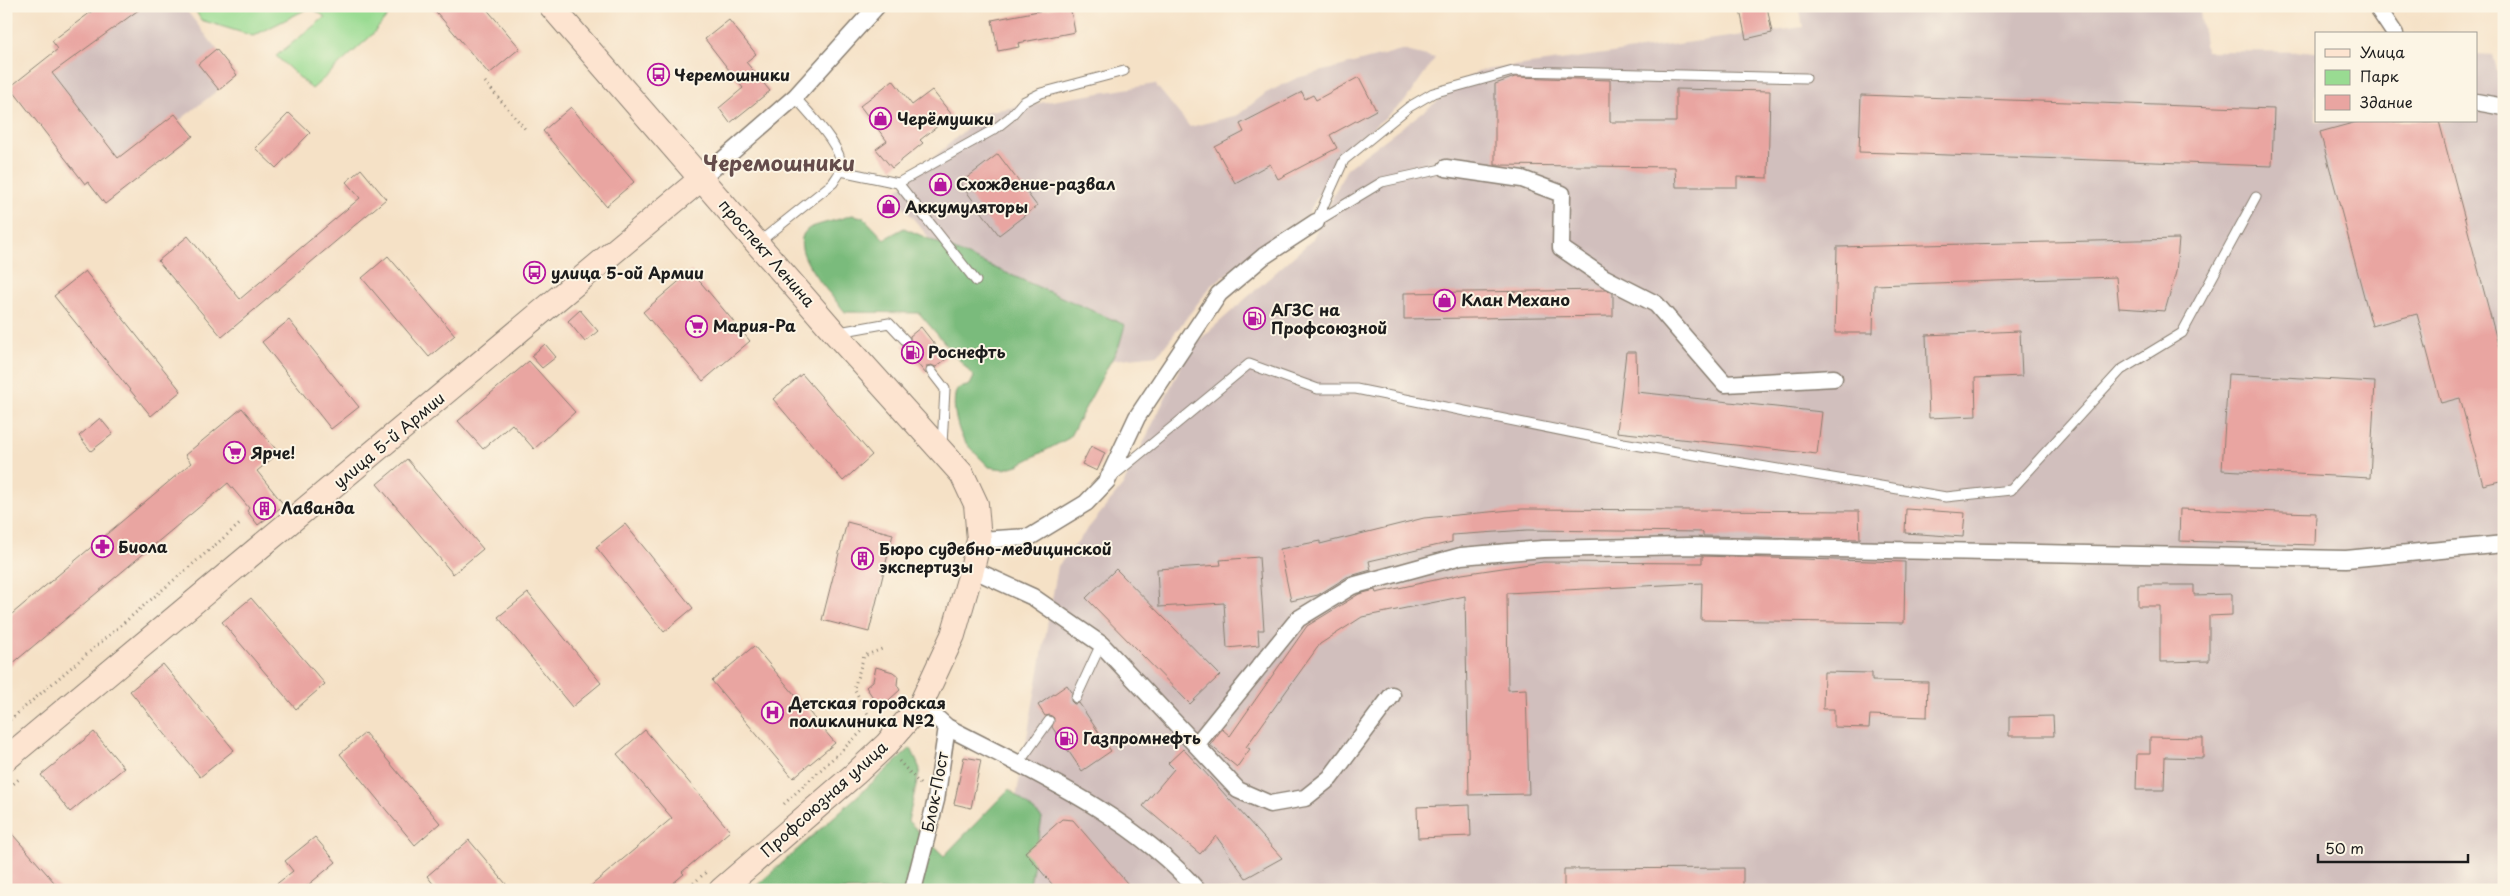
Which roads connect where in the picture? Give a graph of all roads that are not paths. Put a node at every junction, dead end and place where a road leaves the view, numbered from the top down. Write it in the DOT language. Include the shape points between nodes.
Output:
graph roads {
  1 [pos="551,6"];
  2 [pos="877,6"];
  3 [pos="2379,6"];
  4 [pos="2394,32"];
  5 [pos="1124,71"];
  6 [pos="1806,78"];
  7 [pos="795,97"];
  8 [pos="2478,102"];
  9 [pos="2504,107"];
  10 [pos="1446,168"];
  11 [pos="840,171"];
  12 [pos="702,178"];
  13 [pos="898,183"];
  14 [pos="2256,197"];
  15 [pos="1316,222"];
  16 [pos="758,243"];
  17 [pos="976,281"];
  18 [pos="835,333"];
  19 [pos="905,340"];
  20 [pos="931,371"];
  21 [pos="1834,378"];
  22 [pos="942,451"];
  23 [pos="1107,481"];
  24 [pos="976,504"];
  25 [pos="979,540"];
  26 [pos="2504,544"];
  27 [pos="972,569"];
  28 [pos="1101,644"];
  29 [pos="1392,695"];
  30 [pos="1076,698"];
  31 [pos="921,704"];
  32 [pos="1049,721"];
  33 [pos="947,727"];
  34 [pos="1196,745"];
  35 [pos="6,759"];
  36 [pos="1018,764"];
  37 [pos="721,890"];
  38 [pos="913,890"];
  39 [pos="1197,890"];
  1 -- 12 [label="main road, проспект Ленина"];
  2 -- 7 [label="street"];
  3 -- 4 [label="street"];
  5 -- 13 [label="lane" via="1041,93 1023,102 995,129"];
  6 -- 15 [label="lane" via="1513,71 1433,93 1344,160"];
  7 -- 11 [label="lane" via="834,144 840,156"];
  7 -- 12 [label="street"];
  8 -- 9 [label="street"];
  10 -- 15 [label="lane" via="1382,182"];
  10 -- 21 [label="street" via="1522,179 1562,194 1561,248 1606,278 1656,304 1725,384"];
  11 -- 13 [label="lane"];
  11 -- 16 [label="lane" via="833,183"];
  12 -- 16 [label="main road, проспект Ленина"];
  12 -- 35 [label="main road, улица 5-й Армии"];
  13 -- 17 [label="lane"];
  14 -- 23 [label="lane" via="2182,333 2121,370 2011,490 1946,497 1623,443 1356,389 1318,389 1249,364"];
  15 -- 23 [label="street" via="1264,256 1219,294 1137,417"];
  16 -- 18 [label="main road, проспект Ленина"];
  18 -- 19 [label="lane" via="889,323"];
  18 -- 22 [label="main road, проспект Ленина"];
  20 -- 22 [label="lane" via="945,389"];
  22 -- 24 [label="main road, проспект Ленина" via="962,474"];
  23 -- 25 [label="street" via="1086,503 1030,537"];
  24 -- 25 [label="main road, Профсоюзная улица"];
  25 -- 27 [label="main road, Профсоюзная улица"];
  26 -- 34 [label="street" via="2346,559 1688,546 1542,549 1460,556 1352,586 1298,619"];
  27 -- 28 [label="street" via="1033,597"];
  27 -- 31 [label="main road, Профсоюзная улица" via="953,635"];
  28 -- 30 [label="lane"];
  28 -- 34 [label="street"];
  29 -- 34 [label="street" via="1330,778 1305,798 1270,804 1238,790"];
  31 -- 33 [label="street"];
  31 -- 37 [label="main road, Профсоюзная улица" via="855,774"];
  32 -- 36 [label="lane"];
  33 -- 36 [label="street"];
  33 -- 38 [label="street, Блок-Пост" via="936,800"];
  36 -- 39 [label="street" via="1066,789 1143,840"];
}
